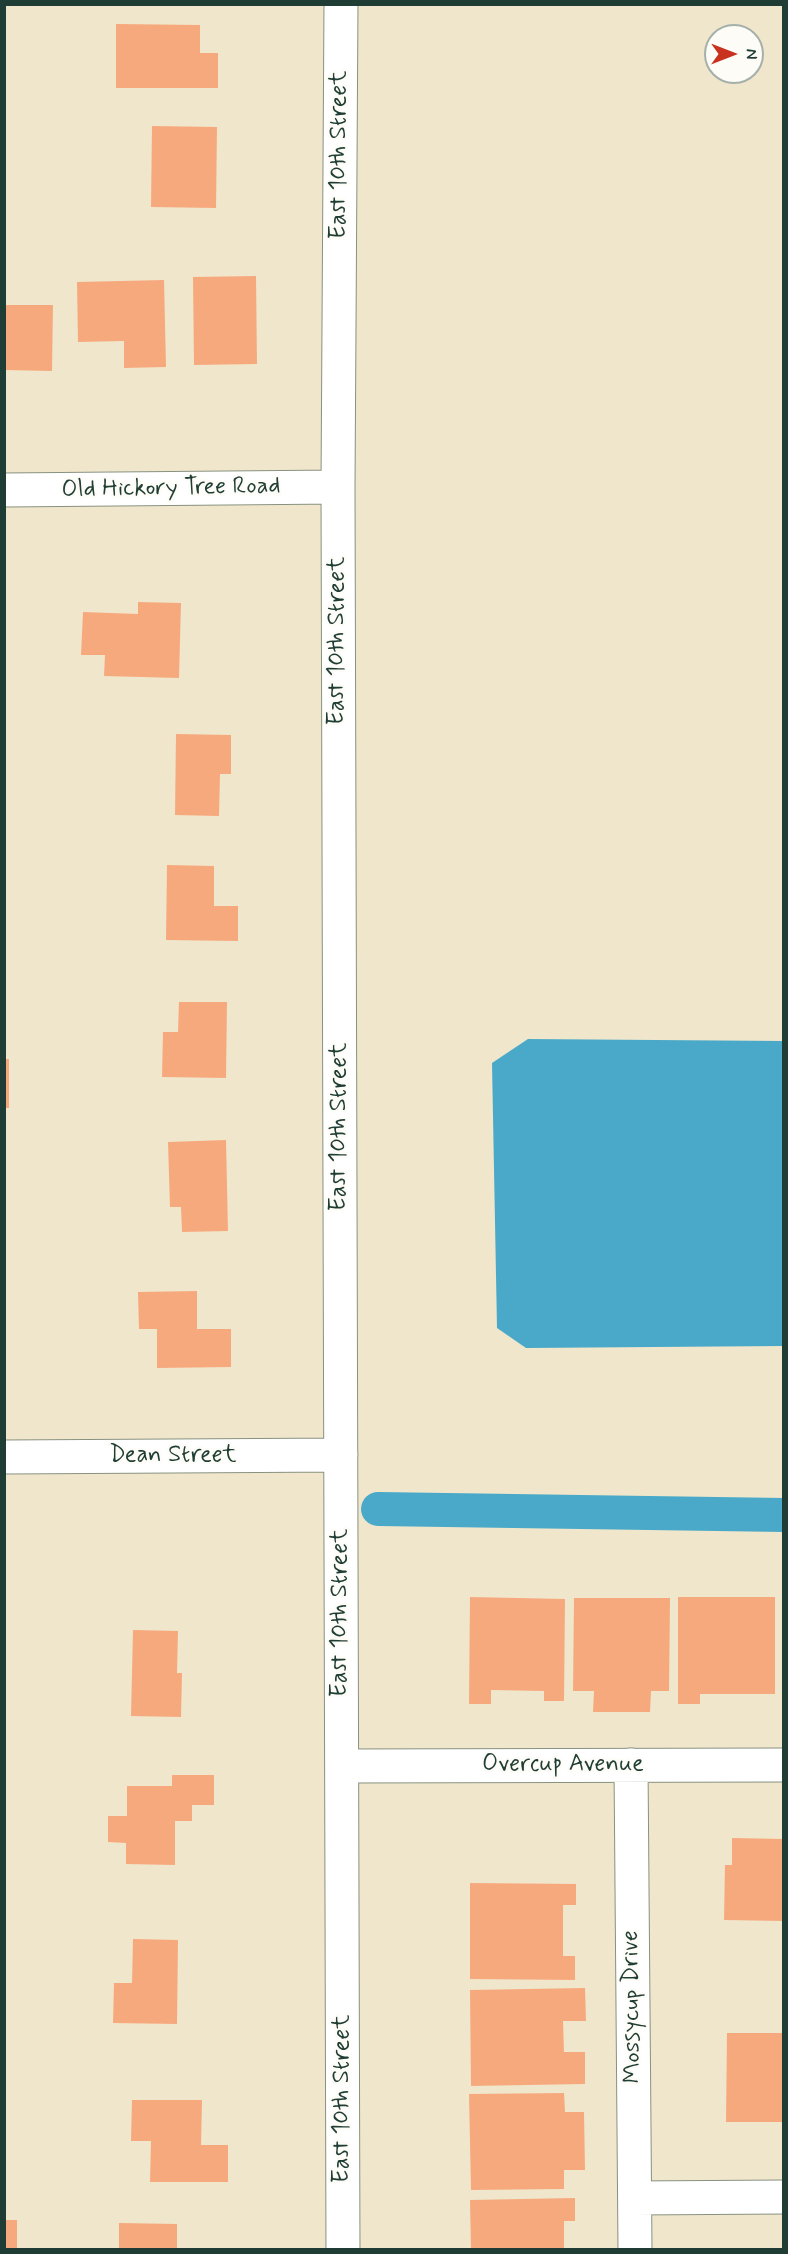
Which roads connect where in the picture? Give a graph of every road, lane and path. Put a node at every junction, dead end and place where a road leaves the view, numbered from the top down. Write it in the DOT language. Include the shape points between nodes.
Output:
graph roads {
  1 [pos="341,4"];
  2 [pos="338,487"];
  3 [pos="4,490"];
  4 [pos="341,1455"];
  5 [pos="4,1457"];
  6 [pos="783,1764"];
  7 [pos="631,1765"];
  8 [pos="342,1766"];
  9 [pos="783,2197"];
  10 [pos="635,2198"];
  11 [pos="343,2250"];
  12 [pos="635,2250"];
  1 -- 2 [label="street, East 10th Street"];
  2 -- 3 [label="street, Old Hickory Tree Road"];
  2 -- 4 [label="street, East 10th Street"];
  4 -- 5 [label="street, Dean Street"];
  4 -- 8 [label="street, East 10th Street"];
  6 -- 7 [label="street, Overcup Avenue"];
  7 -- 8 [label="street, Overcup Avenue"];
  7 -- 10 [label="street, Mossycup Drive"];
  8 -- 11 [label="street, East 10th Street"];
  9 -- 10 [label="street"];
  10 -- 12 [label="street, Mossycup Drive"];
}
